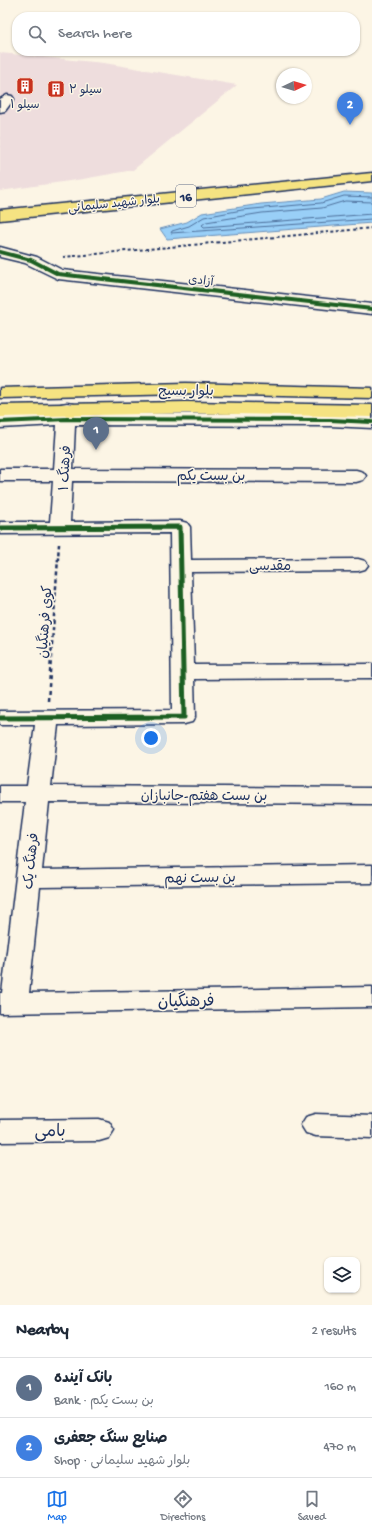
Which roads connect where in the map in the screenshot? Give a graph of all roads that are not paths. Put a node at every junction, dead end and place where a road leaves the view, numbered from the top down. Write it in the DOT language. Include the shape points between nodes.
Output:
graph roads {
  1 [pos="372,177"];
  2 [pos="372,185"];
  3 [pos="0,215"];
  4 [pos="0,222"];
  5 [pos="0,252"];
  6 [pos="372,309"];
  7 [pos="0,392"];
  8 [pos="372,392"];
  9 [pos="67,406"];
  10 [pos="0,411"];
  11 [pos="372,411"];
  12 [pos="0,422"];
  13 [pos="372,422"];
  14 [pos="65,474"];
  15 [pos="0,475"];
  16 [pos="356,476"];
  17 [pos="0,528"];
  18 [pos="60,528"];
  19 [pos="358,565"];
  20 [pos="181,566"];
  21 [pos="372,671"];
  22 [pos="183,672"];
  23 [pos="0,718"];
  24 [pos="47,718"];
  25 [pos="0,794"];
  26 [pos="37,794"];
  27 [pos="372,796"];
  28 [pos="372,874"];
  29 [pos="28,879"];
  30 [pos="372,997"];
  31 [pos="7,1003"];
  32 [pos="316,1125"];
  33 [pos="372,1127"];
  34 [pos="99,1130"];
  35 [pos="0,1131"];
  1 -- 3 [label="main road, بلوار شهید سلیمانی / 16"];
  2 -- 4 [label="main road, بلوار شهید سلیمانی / 16"];
  5 -- 6 [label="street, آزادی" via="31,260 58,274"];
  7 -- 9 [label="main road, بلوار بسیج"];
  8 -- 9 [label="main road, بلوار بسیج" via="255,390"];
  9 -- 10 [label="main road, بلوار بسیج"];
  9 -- 11 [label="main road, بلوار بسیج"];
  9 -- 12 [label="street"];
  9 -- 13 [label="street"];
  9 -- 14 [label="street, فرهنگ ۱"];
  14 -- 15 [label="street, بن بست یکم"];
  14 -- 16 [label="street, بن بست یکم"];
  14 -- 18 [label="street, فرهنگ ۱"];
  17 -- 18 [label="street"];
  18 -- 20 [label="street" via="180,527"];
  19 -- 20 [label="street, مقدسی"];
  20 -- 22 [label="street"];
  21 -- 22 [label="street"];
  22 -- 24 [label="street" via="184,717"];
  23 -- 24 [label="street"];
  24 -- 26 [label="street, فرهنگ یک"];
  25 -- 26 [label="street, بن بست هفتم-جانبازان"];
  26 -- 27 [label="street, بن بست هفتم-جانبازان"];
  26 -- 29 [label="street, فرهنگ یک"];
  28 -- 29 [label="street, بن بست نهم"];
  29 -- 31 [label="street, فرهنگ یک"];
  30 -- 31 [label="street, فرهنگیان"];
  32 -- 33 [label="street"];
  34 -- 35 [label="street, بامی"];
}
